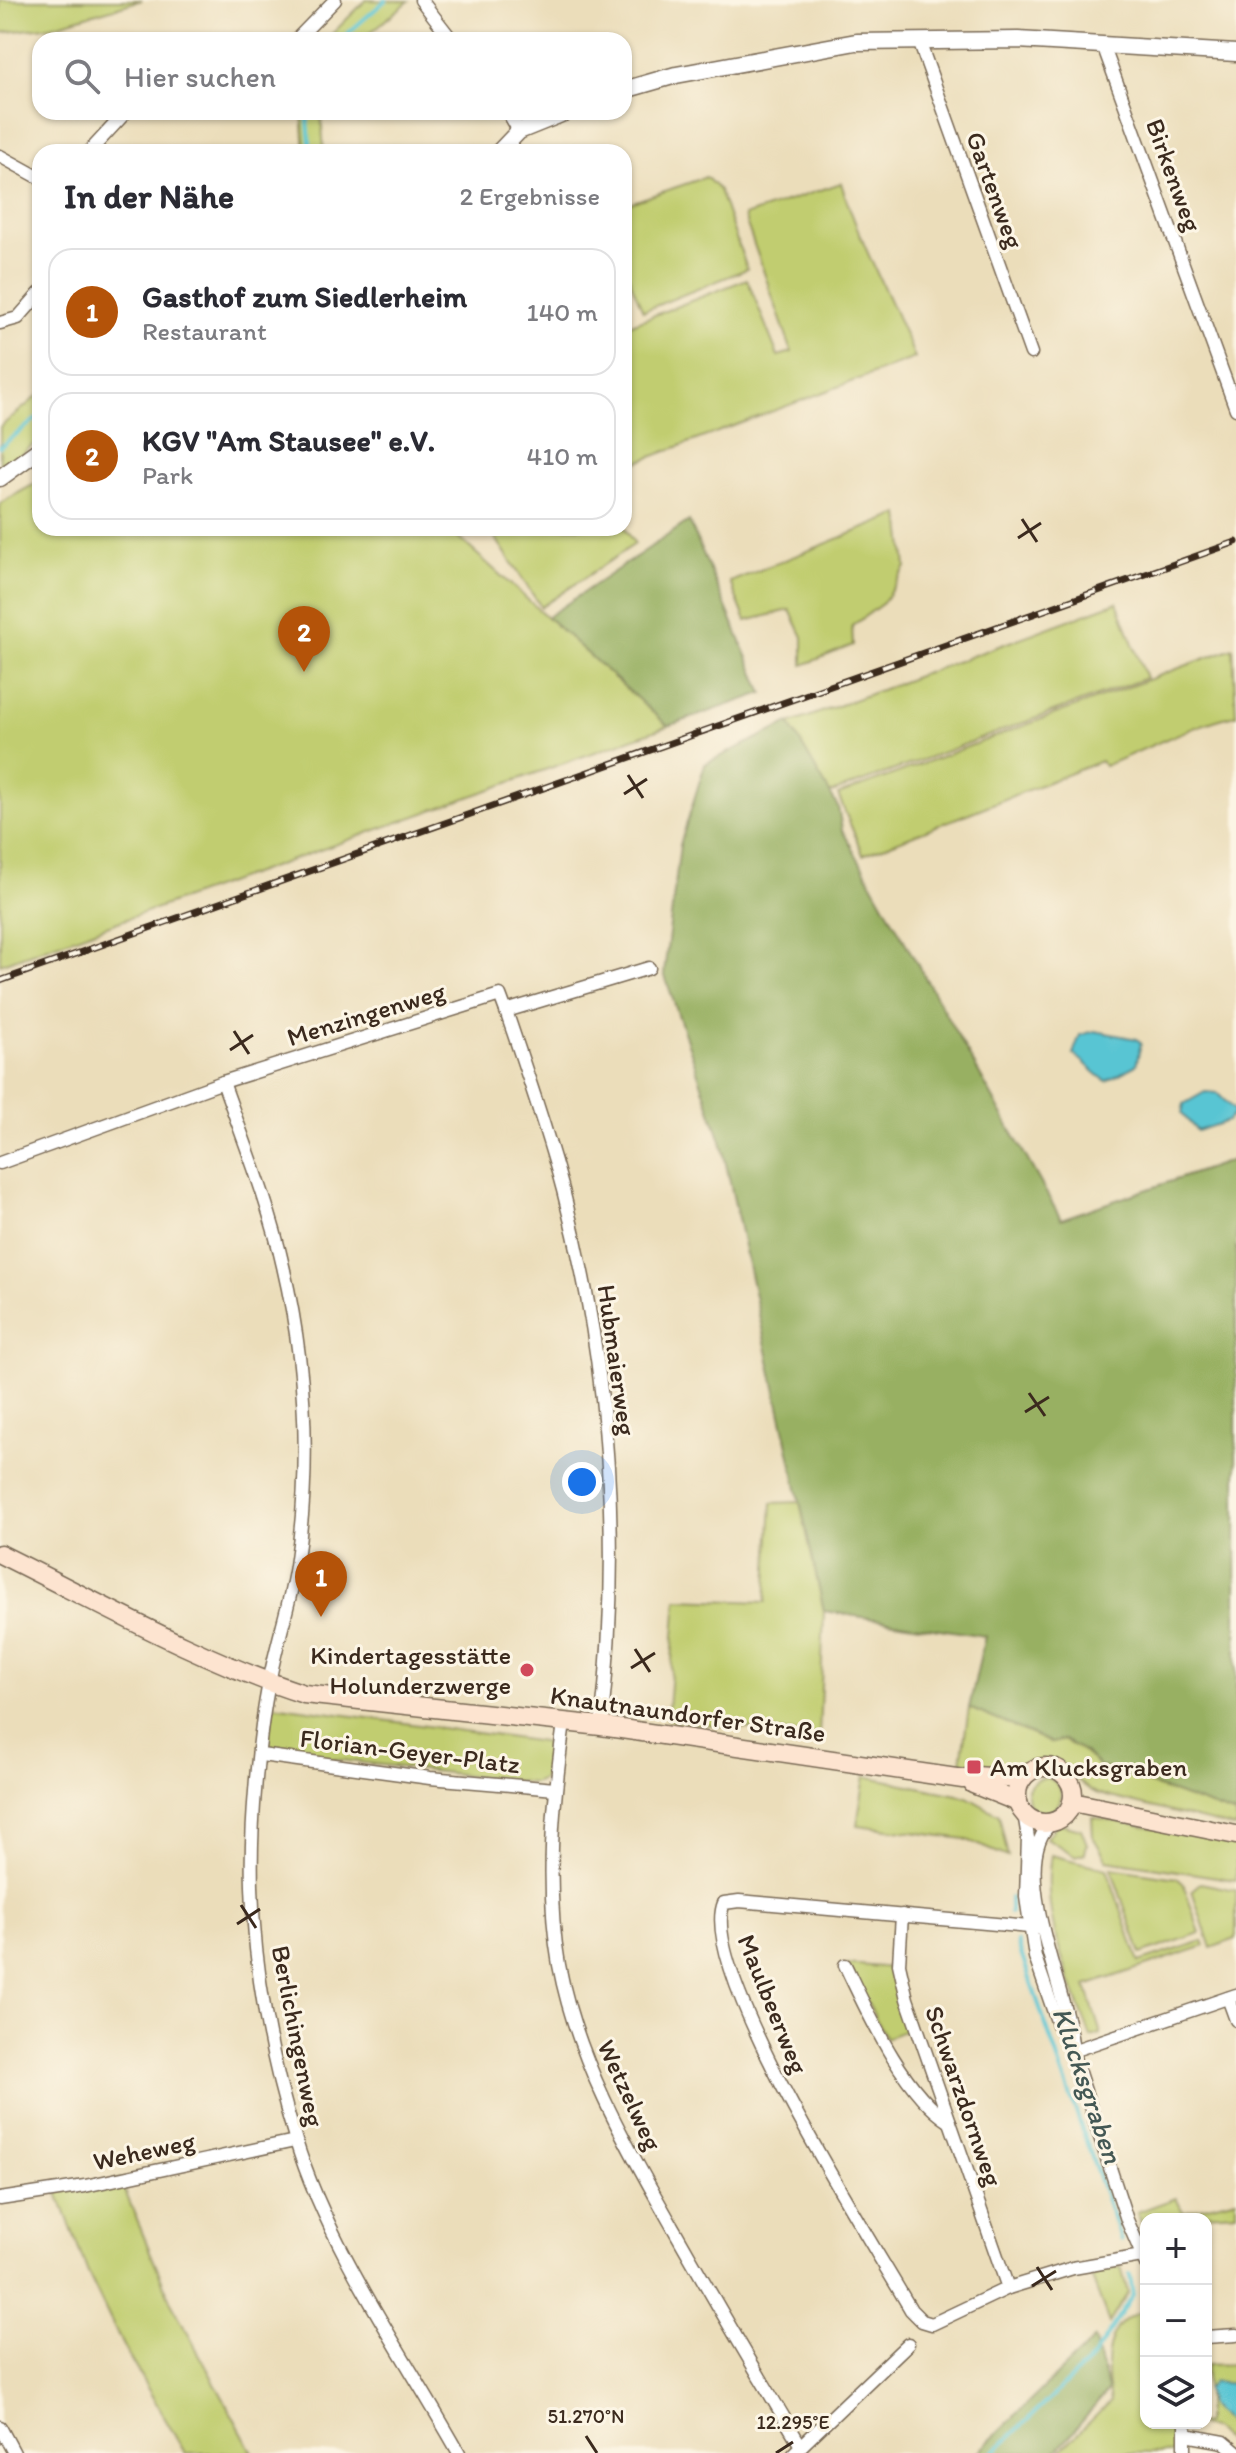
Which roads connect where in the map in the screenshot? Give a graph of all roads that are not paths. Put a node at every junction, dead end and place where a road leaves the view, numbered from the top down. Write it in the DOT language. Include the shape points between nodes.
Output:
graph roads {
  1 [pos="335,0"];
  2 [pos="423,1"];
  3 [pos="304,32"];
  4 [pos="446,32"];
  5 [pos="919,41"];
  6 [pos="1103,45"];
  7 [pos="1236,53"];
  8 [pos="632,88"];
  9 [pos="119,120"];
  10 [pos="513,120"];
  11 [pos="546,120"];
  12 [pos="519,131"];
  13 [pos="96,144"];
  14 [pos="507,144"];
  15 [pos="0,156"];
  16 [pos="32,174"];
  17 [pos="32,302"];
  18 [pos="0,323"];
  19 [pos="1031,353"];
  20 [pos="1236,409"];
  21 [pos="32,455"];
  22 [pos="0,478"];
  23 [pos="649,968"];
  24 [pos="506,1011"];
  25 [pos="223,1082"];
  26 [pos="0,1163"];
  27 [pos="0,1554"];
  28 [pos="269,1683"];
  29 [pos="564,1723"];
  30 [pos="601,1726"];
  31 [pos="261,1755"];
  32 [pos="968,1779"];
  33 [pos="1022,1779"];
  34 [pos="555,1789"];
  35 [pos="1072,1802"];
  36 [pos="1021,1808"];
  37 [pos="1054,1821"];
  38 [pos="1236,1835"];
  39 [pos="902,1915"];
  40 [pos="1035,1928"];
  41 [pos="845,1965"];
  42 [pos="1232,1996"];
  43 [pos="1236,2020"];
  44 [pos="1072,2051"];
  45 [pos="950,2122"];
  46 [pos="295,2141"];
  47 [pos="0,2199"];
  48 [pos="1140,2248"];
  49 [pos="1140,2260"];
  50 [pos="1008,2288"];
  51 [pos="1236,2335"];
  52 [pos="1212,2337"];
  53 [pos="908,2344"];
  54 [pos="0,2427"];
  55 [pos="1186,2429"];
  56 [pos="797,2450"];
  57 [pos="1236,2452"];
  58 [pos="14,2453"];
  59 [pos="459,2453"];
  60 [pos="1185,2453"];
  1 -- 3 [label="street"];
  2 -- 4 [label="street"];
  5 -- 6 [label="street"];
  5 -- 8 [label="street" via="856,42 780,53"];
  5 -- 19 [label="street, Gartenweg"];
  6 -- 7 [label="street"];
  6 -- 20 [label="street, Birkenweg"];
  9 -- 13 [label="street"];
  10 -- 12 [label="street"];
  11 -- 12 [label="street"];
  12 -- 14 [label="street"];
  15 -- 16 [label="street"];
  17 -- 18 [label="street" via="18,318"];
  21 -- 22 [label="street"];
  23 -- 24 [label="street"];
  24 -- 25 [label="street, Menzingenweg" via="500,995"];
  24 -- 30 [label="street, Hubmaierweg" via="563,1191 597,1357 611,1470 611,1585"];
  25 -- 26 [label="street, Menzingenweg"];
  25 -- 28 [label="street, Berlichingenweg" via="283,1265 297,1338 306,1437 295,1568"];
  27 -- 28 [label="main road, Knautnaundorfer Straße"];
  28 -- 29 [label="main road, Knautnaundorfer Straße" via="304,1694"];
  28 -- 31 [label="street, Berlichingenweg"];
  29 -- 30 [label="main road, Knautnaundorfer Straße"];
  29 -- 34 [label="street, Wetzelweg"];
  30 -- 32 [label="main road, Knautnaundorfer Straße"];
  31 -- 34 [label="street, Florian-Geyer-Platz"];
  31 -- 46 [label="street, Berlichingenweg" via="252,1886 261,1979"];
  32 -- 33 [label="main road, Knautnaundorfer Straße"];
  32 -- 36 [label="main road, Knautnaundorfer Straße"];
  33 -- 35 [label="main road" via="1036,1768 1057,1770 1068,1780"];
  33 -- 36 [label="main road"];
  34 -- 56 [label="street, Wetzelweg" via="551,1898 571,2018 636,2163"];
  35 -- 37 [label="main road"];
  35 -- 38 [label="main road"];
  36 -- 37 [label="main road" via="1039,1822"];
  36 -- 40 [label="street"];
  37 -- 40 [label="street" via="1043,1832 1036,1862"];
  39 -- 40 [label="street, Maulbeerweg"];
  39 -- 45 [label="street, Schwarzdornweg" via="899,1964 907,1999"];
  39 -- 50 [label="street, Maulbeerweg" via="739,1901 724,1903 719,1928 738,1989 780,2083 911,2310 932,2324"];
  40 -- 44 [label="street" via="1070,2018"];
  41 -- 45 [label="street" via="910,2080"];
  42 -- 43 [label="street"];
  42 -- 44 [label="street"];
  44 -- 48 [label="street"];
  45 -- 50 [label="street, Schwarzdornweg"];
  46 -- 47 [label="street, Weheweg"];
  46 -- 59 [label="street, Berlichingenweg" via="354,2269"];
  49 -- 50 [label="street" via="1073,2268"];
  51 -- 52 [label="street"];
  53 -- 56 [label="street"];
  54 -- 58 [label="street"];
  55 -- 57 [label="street" via="1224,2442"];
  55 -- 60 [label="street"];
}
